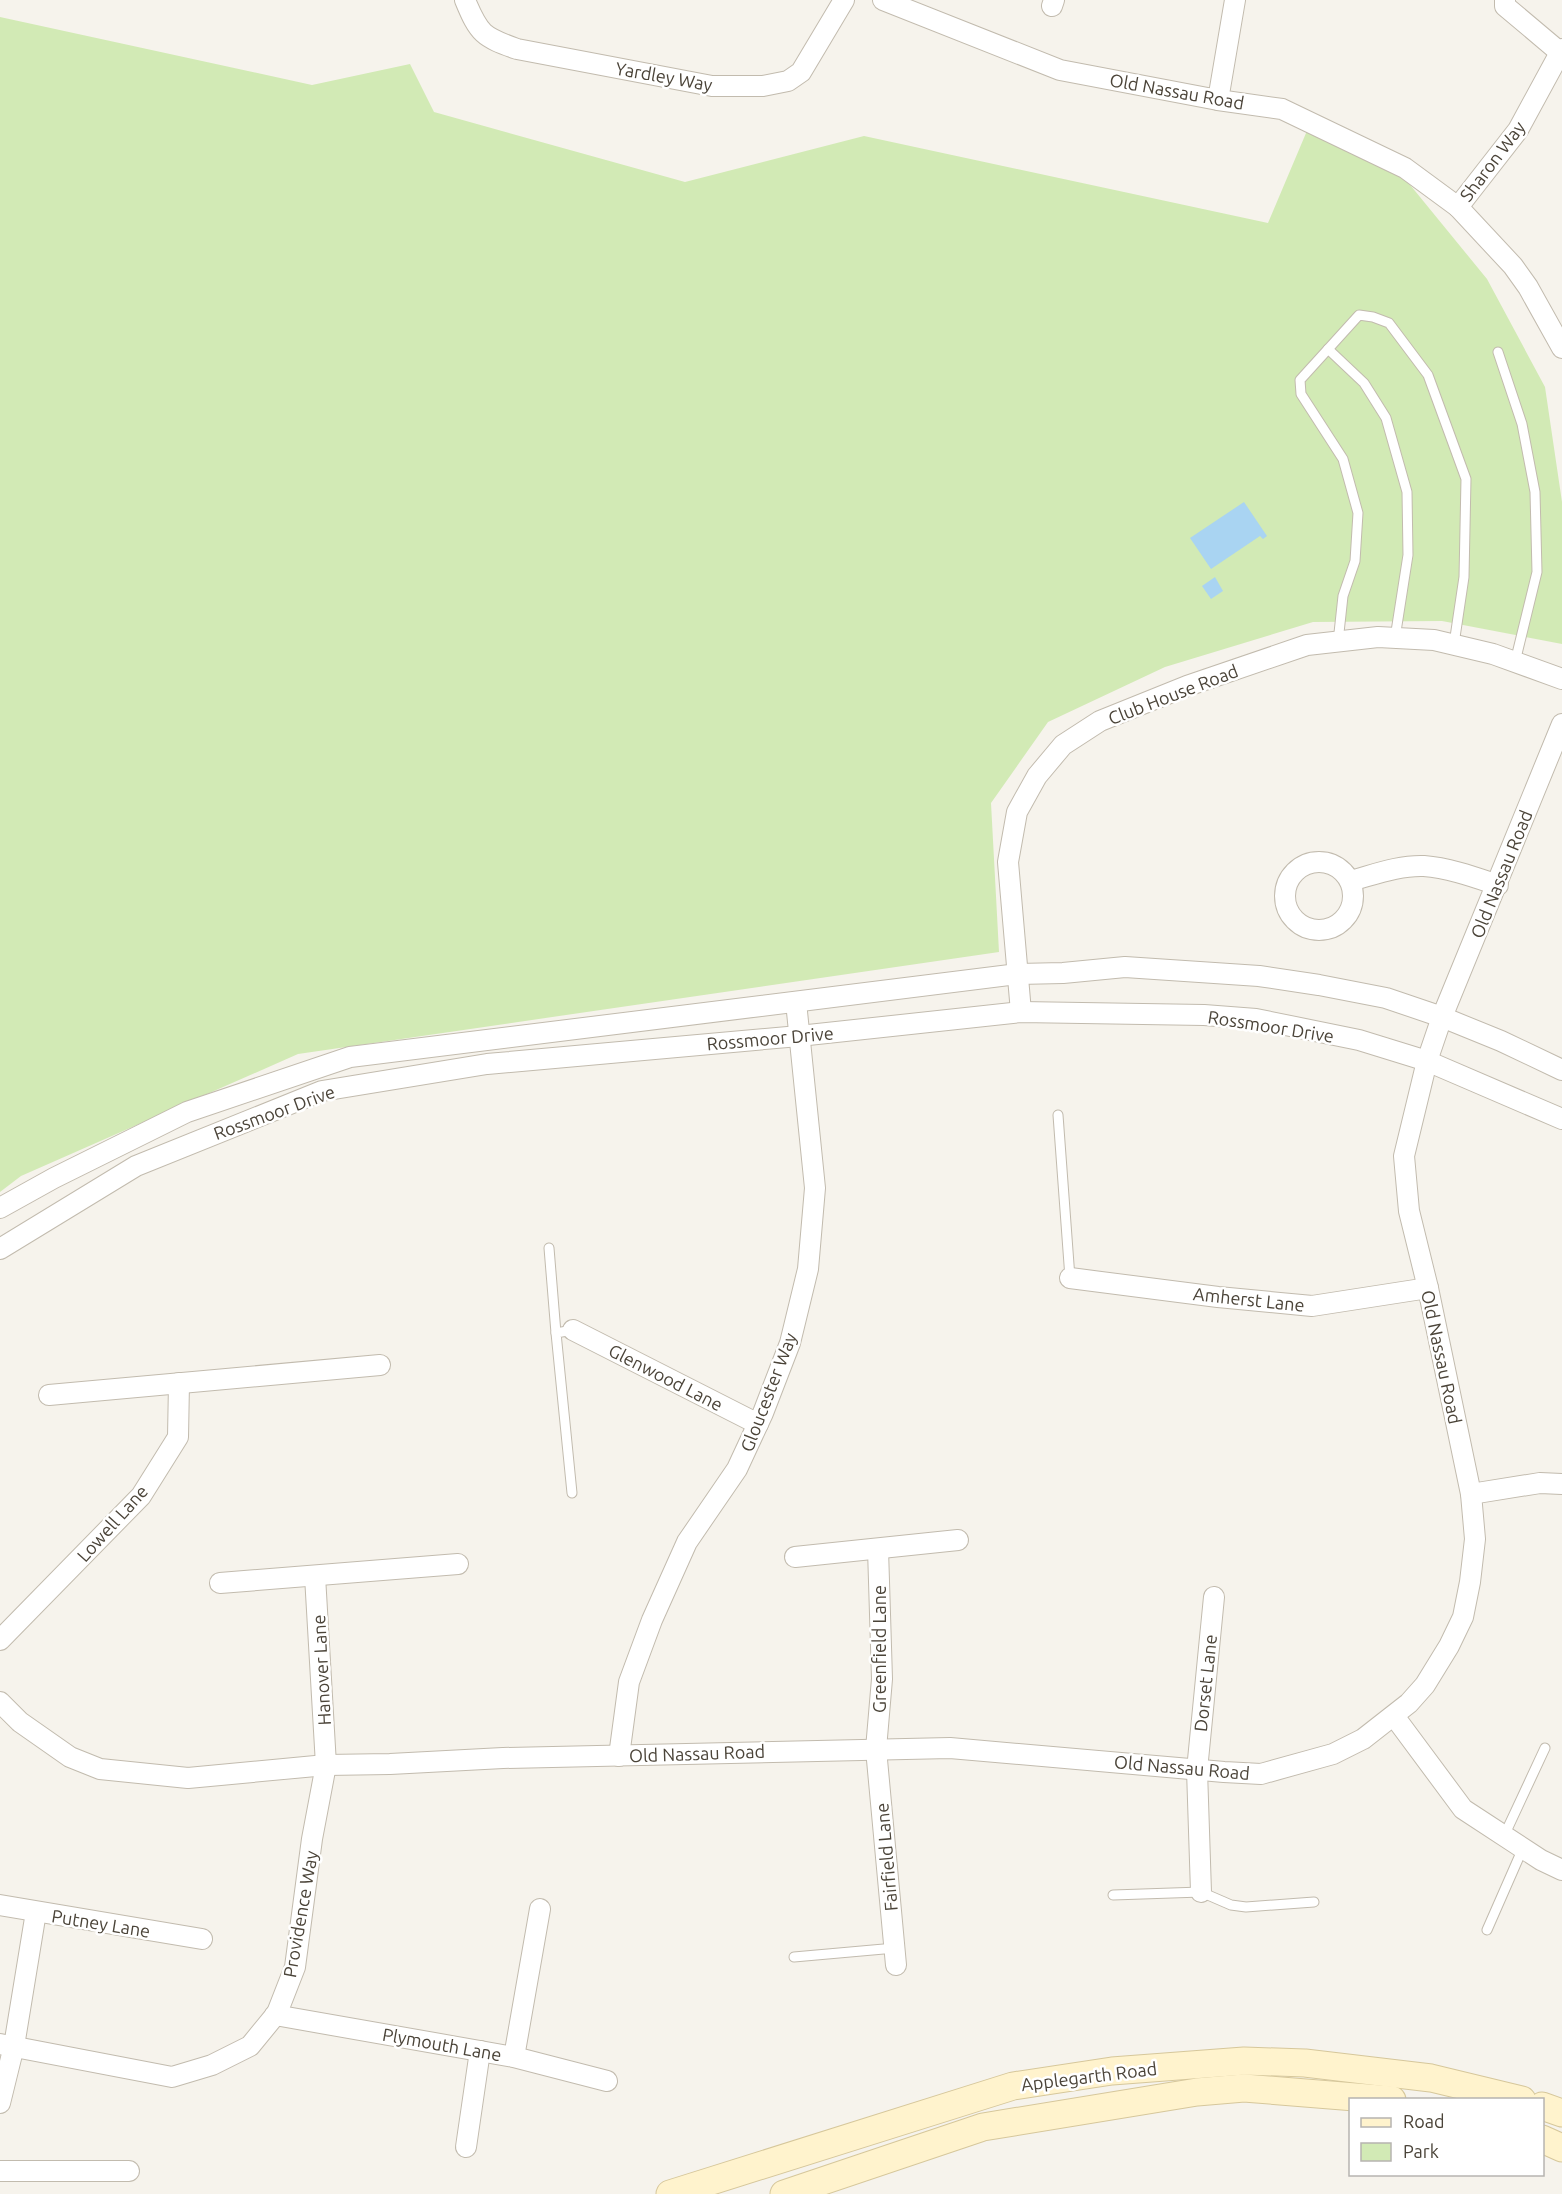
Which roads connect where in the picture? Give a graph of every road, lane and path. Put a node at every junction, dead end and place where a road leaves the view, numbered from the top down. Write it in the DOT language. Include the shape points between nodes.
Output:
graph roads {
  1 [pos="465,0"];
  2 [pos="844,0"];
  3 [pos="883,0"];
  4 [pos="1235,0"];
  5 [pos="1505,0"];
  6 [pos="1561,52"];
  7 [pos="1218,100"];
  8 [pos="1458,207"];
  9 [pos="1562,348"];
  10 [pos="1328,349"];
  11 [pos="1497,352"];
  12 [pos="1395,638"];
  13 [pos="1338,642"];
  14 [pos="1454,644"];
  15 [pos="1515,662"];
  16 [pos="1562,679"];
  17 [pos="1562,724"];
  18 [pos="1350,881"];
  19 [pos="1498,885"];
  20 [pos="1018,974"];
  21 [pos="796,1002"];
  22 [pos="1021,1011"];
  23 [pos="1442,1017"];
  24 [pos="800,1036"];
  25 [pos="1427,1061"];
  26 [pos="1562,1070"];
  27 [pos="1058,1115"];
  28 [pos="1562,1119"];
  29 [pos="0,1208"];
  30 [pos="549,1248"];
  31 [pos="0,1249"];
  32 [pos="1070,1278"];
  33 [pos="1428,1288"];
  34 [pos="565,1332"];
  35 [pos="380,1365"];
  36 [pos="179,1383"];
  37 [pos="49,1395"];
  38 [pos="758,1424"];
  39 [pos="1562,1484"];
  40 [pos="572,1493"];
  41 [pos="1471,1494"];
  42 [pos="958,1540"];
  43 [pos="878,1549"];
  44 [pos="795,1557"];
  45 [pos="458,1564"];
  46 [pos="315,1576"];
  47 [pos="220,1582"];
  48 [pos="1214,1597"];
  49 [pos="0,1640"];
  50 [pos="0,1702"];
  51 [pos="1394,1716"];
  52 [pos="1545,1748"];
  53 [pos="876,1749"];
  54 [pos="619,1756"];
  55 [pos="326,1765"];
  56 [pos="1197,1770"];
  57 [pos="1504,1836"];
  58 [pos="1523,1848"];
  59 [pos="1562,1870"];
  60 [pos="1201,1892"];
  61 [pos="1113,1895"];
  62 [pos="1314,1902"];
  63 [pos="0,1905"];
  64 [pos="540,1909"];
  65 [pos="36,1912"];
  66 [pos="1487,1930"];
  67 [pos="202,1939"];
  68 [pos="895,1957"];
  69 [pos="795,1958"];
  70 [pos="275,2016"];
  71 [pos="7,2045"];
  72 [pos="480,2051"];
  73 [pos="514,2056"];
  74 [pos="607,2081"];
  75 [pos="1367,2098"];
  76 [pos="1517,2098"];
  77 [pos="0,2103"];
  78 [pos="1544,2107"];
  79 [pos="1562,2113"];
  80 [pos="1544,2140"];
  81 [pos="466,2147"];
  82 [pos="1562,2148"];
  83 [pos="0,2171"];
  84 [pos="129,2171"];
  85 [pos="670,2194"];
  86 [pos="784,2194"];
  1 -- 2 [label="street, Yardley Way" via="477,26 491,40 517,50 712,86 764,86 788,81 801,72"];
  3 -- 7 [label="street, Old Nassau Road" via="1060,70"];
  4 -- 7 [label="street"];
  5 -- 6 [label="street" via="1505,6"];
  6 -- 8 [label="street, Sharon Way" via="1518,130"];
  7 -- 8 [label="street, Old Nassau Road" via="1282,110 1405,168"];
  8 -- 9 [label="street, Sharon Way" via="1513,266"];
  10 -- 12 [label="lane" via="1364,383 1386,418 1407,492 1408,555"];
  10 -- 13 [label="lane" via="1300,380 1301,394 1343,459 1358,513 1355,561 1343,596"];
  10 -- 14 [label="lane" via="1359,315 1373,317 1389,323 1428,375 1466,479 1464,577"];
  11 -- 15 [label="lane" via="1522,424 1535,492 1537,572"];
  12 -- 13 [label="street, Club House Road"];
  12 -- 14 [label="street, Club House Road"];
  13 -- 20 [label="street, Club House Road" via="1306,645 1187,686 1100,721 1063,745 1037,776 1017,812 1008,862"];
  14 -- 15 [label="street, Club House Road"];
  15 -- 16 [label="street, Club House Road"];
  17 -- 19 [label="street, Old Nassau Road"];
  18 -- 19 [label="street" via="1423,866"];
  19 -- 23 [label="street, Old Nassau Road"];
  20 -- 21 [label="street, Rossmoor Drive"];
  20 -- 22 [label="street, Club House Road"];
  20 -- 23 [label="street, Rossmoor Drive" via="1125,967 1259,976 1386,998"];
  21 -- 24 [label="street, Gloucester Way"];
  21 -- 29 [label="street, Rossmoor Drive" via="350,1057 187,1112"];
  22 -- 24 [label="street, Rossmoor Drive"];
  22 -- 25 [label="street, Rossmoor Drive" via="1256,1019 1359,1040"];
  23 -- 25 [label="street, Old Nassau Road"];
  23 -- 26 [label="street, Rossmoor Drive"];
  24 -- 31 [label="street, Rossmoor Drive" via="487,1064 322,1090 136,1166"];
  24 -- 38 [label="street, Gloucester Way" via="815,1188 807,1269 790,1343"];
  25 -- 28 [label="street, Rossmoor Drive"];
  25 -- 33 [label="street, Old Nassau Road" via="1404,1156 1409,1211"];
  27 -- 32 [label="lane"];
  30 -- 34 [label="lane"];
  32 -- 33 [label="street, Amherst Lane" via="1312,1306"];
  33 -- 41 [label="street, Old Nassau Road"];
  34 -- 38 [label="street, Glenwood Lane"];
  34 -- 40 [label="lane"];
  35 -- 36 [label="street"];
  36 -- 37 [label="street"];
  36 -- 49 [label="street, Lowell Lane" via="178,1437 141,1496"];
  38 -- 54 [label="street, Gloucester Way" via="737,1469 687,1542 652,1620 629,1682"];
  39 -- 41 [label="street" via="1540,1483"];
  41 -- 51 [label="street, Old Nassau Road" via="1475,1539 1463,1617 1425,1685"];
  42 -- 43 [label="street"];
  43 -- 44 [label="street"];
  43 -- 53 [label="street, Greenfield Lane" via="882,1679"];
  45 -- 46 [label="street"];
  46 -- 47 [label="street"];
  46 -- 55 [label="street, Hanover Lane"];
  48 -- 56 [label="street, Dorset Lane"];
  50 -- 55 [label="street, Old Nassau Road" via="20,1722 70,1757 100,1769 188,1778"];
  51 -- 56 [label="street, Old Nassau Road" via="1363,1739 1301,1764 1261,1774"];
  51 -- 57 [label="street" via="1463,1809"];
  52 -- 57 [label="lane"];
  53 -- 54 [label="street, Old Nassau Road"];
  53 -- 56 [label="street, Old Nassau Road" via="950,1748"];
  53 -- 68 [label="street, Fairfield Lane"];
  54 -- 55 [label="street, Old Nassau Road"];
  55 -- 70 [label="street, Providence Way" via="295,1967"];
  56 -- 60 [label="street, Dorset Lane"];
  57 -- 58 [label="street"];
  58 -- 59 [label="street"];
  58 -- 66 [label="lane"];
  60 -- 61 [label="lane"];
  60 -- 62 [label="lane" via="1246,1907"];
  63 -- 65 [label="street, Putney Lane"];
  64 -- 73 [label="street"];
  65 -- 67 [label="street, Putney Lane"];
  65 -- 71 [label="street"];
  68 -- 69 [label="lane"];
  70 -- 71 [label="street, Providence Way" via="250,2046 212,2065 172,2077"];
  70 -- 72 [label="street, Plymouth Lane"];
  71 -- 77 [label="street"];
  72 -- 73 [label="street, Plymouth Lane"];
  72 -- 81 [label="street"];
  73 -- 74 [label="street, Plymouth Lane"];
  75 -- 86 [label="main road, Applegarth Road" via="1244,2088 983,2127"];
  76 -- 85 [label="main road, Applegarth Road" via="1431,2079 1305,2063 1244,2061 1112,2071 1013,2086"];
  78 -- 79 [label="main road"];
  80 -- 82 [label="main road"];
  83 -- 84 [label="street"];
}
